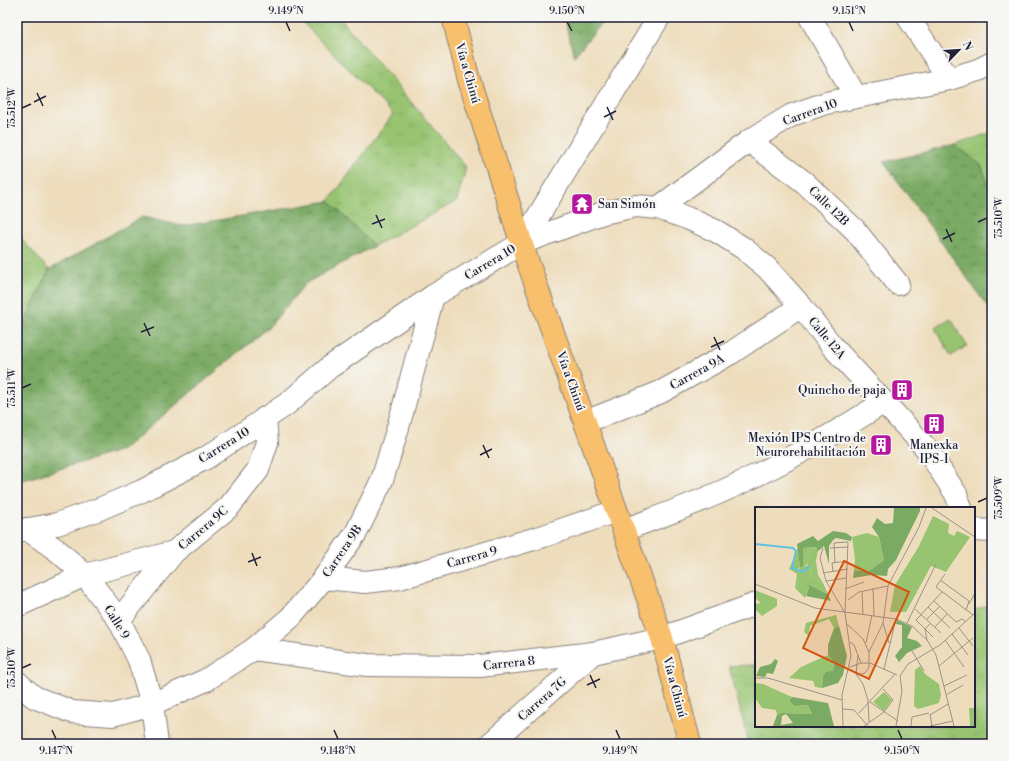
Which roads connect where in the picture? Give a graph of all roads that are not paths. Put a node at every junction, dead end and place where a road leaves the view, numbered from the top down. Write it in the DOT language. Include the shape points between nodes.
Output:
graph roads {
  1 [pos="452,17"];
  2 [pos="659,17"];
  3 [pos="810,17"];
  4 [pos="908,17"];
  5 [pos="992,63"];
  6 [pos="949,79"];
  7 [pos="856,97"];
  8 [pos="749,141"];
  9 [pos="658,208"];
  10 [pos="522,243"];
  11 [pos="898,284"];
  12 [pos="433,296"];
  13 [pos="801,306"];
  14 [pos="884,402"];
  15 [pos="265,418"];
  16 [pos="585,422"];
  17 [pos="961,507"];
  18 [pos="620,521"];
  19 [pos="22,530"];
  20 [pos="975,530"];
  21 [pos="992,531"];
  22 [pos="174,552"];
  23 [pos="85,575"];
  24 [pos="324,578"];
  25 [pos="755,604"];
  26 [pos="17,606"];
  27 [pos="119,620"];
  28 [pos="662,638"];
  29 [pos="254,649"];
  30 [pos="593,653"];
  31 [pos="17,682"];
  32 [pos="152,704"];
  33 [pos="157,744"];
  34 [pos="490,744"];
  35 [pos="690,744"];
  1 -- 10 [label="main road, Vía a Chinú" via="469,80"];
  2 -- 10 [label="street"];
  3 -- 7 [label="street"];
  4 -- 6 [label="street"];
  5 -- 6 [label="street, Carrera 10"];
  6 -- 7 [label="street, Carrera 10"];
  7 -- 8 [label="street, Carrera 10" via="826,103 792,116"];
  8 -- 9 [label="street, Carrera 10"];
  8 -- 11 [label="street, Calle 12B" via="804,182 854,230"];
  9 -- 10 [label="street, Carrera 10" via="618,208"];
  9 -- 13 [label="street, Calle 12A" via="716,231 743,248 767,268"];
  10 -- 12 [label="street, Carrera 10"];
  10 -- 16 [label="main road, Vía a Chinú"];
  12 -- 15 [label="street, Carrera 10" via="330,367 287,404"];
  12 -- 24 [label="street, Carrera 9B" via="382,480 356,533"];
  13 -- 14 [label="street, Calle 12A" via="832,346"];
  13 -- 16 [label="street, Carrera 9A" via="731,353 661,392"];
  14 -- 17 [label="street, Calle 12A" via="926,448 956,494"];
  14 -- 18 [label="street, Carrera 9" via="829,436 735,486 682,508"];
  15 -- 19 [label="street, Carrera 10" via="206,458 142,491 57,524"];
  15 -- 22 [label="street, Carrera 9C" via="267,442 258,470 229,507"];
  16 -- 18 [label="main road, Vía a Chinú"];
  18 -- 24 [label="street, Carrera 9" via="537,538 400,578 365,582"];
  18 -- 28 [label="main road, Vía a Chinú"];
  19 -- 23 [label="street, Calle 9" via="58,551"];
  20 -- 21 [label="street"];
  22 -- 23 [label="street, Carrera 9C"];
  22 -- 27 [label="street, Carrera 9C"];
  23 -- 26 [label="street, Carrera 9C"];
  23 -- 27 [label="street, Calle 9"];
  24 -- 29 [label="street, Carrera 9B" via="291,617"];
  25 -- 28 [label="street, Carrera 8"];
  27 -- 32 [label="street, Calle 9" via="139,660"];
  28 -- 30 [label="street, Carrera 8"];
  28 -- 35 [label="main road, Vía a Chinú"];
  29 -- 30 [label="street, Carrera 8" via="367,665 480,666"];
  29 -- 32 [label="street, Carrera 9B" via="206,680"];
  30 -- 34 [label="street, Carrera 7G"];
  31 -- 32 [label="street" via="34,697 72,712 113,715"];
  32 -- 33 [label="street, Calle 9"];
}
